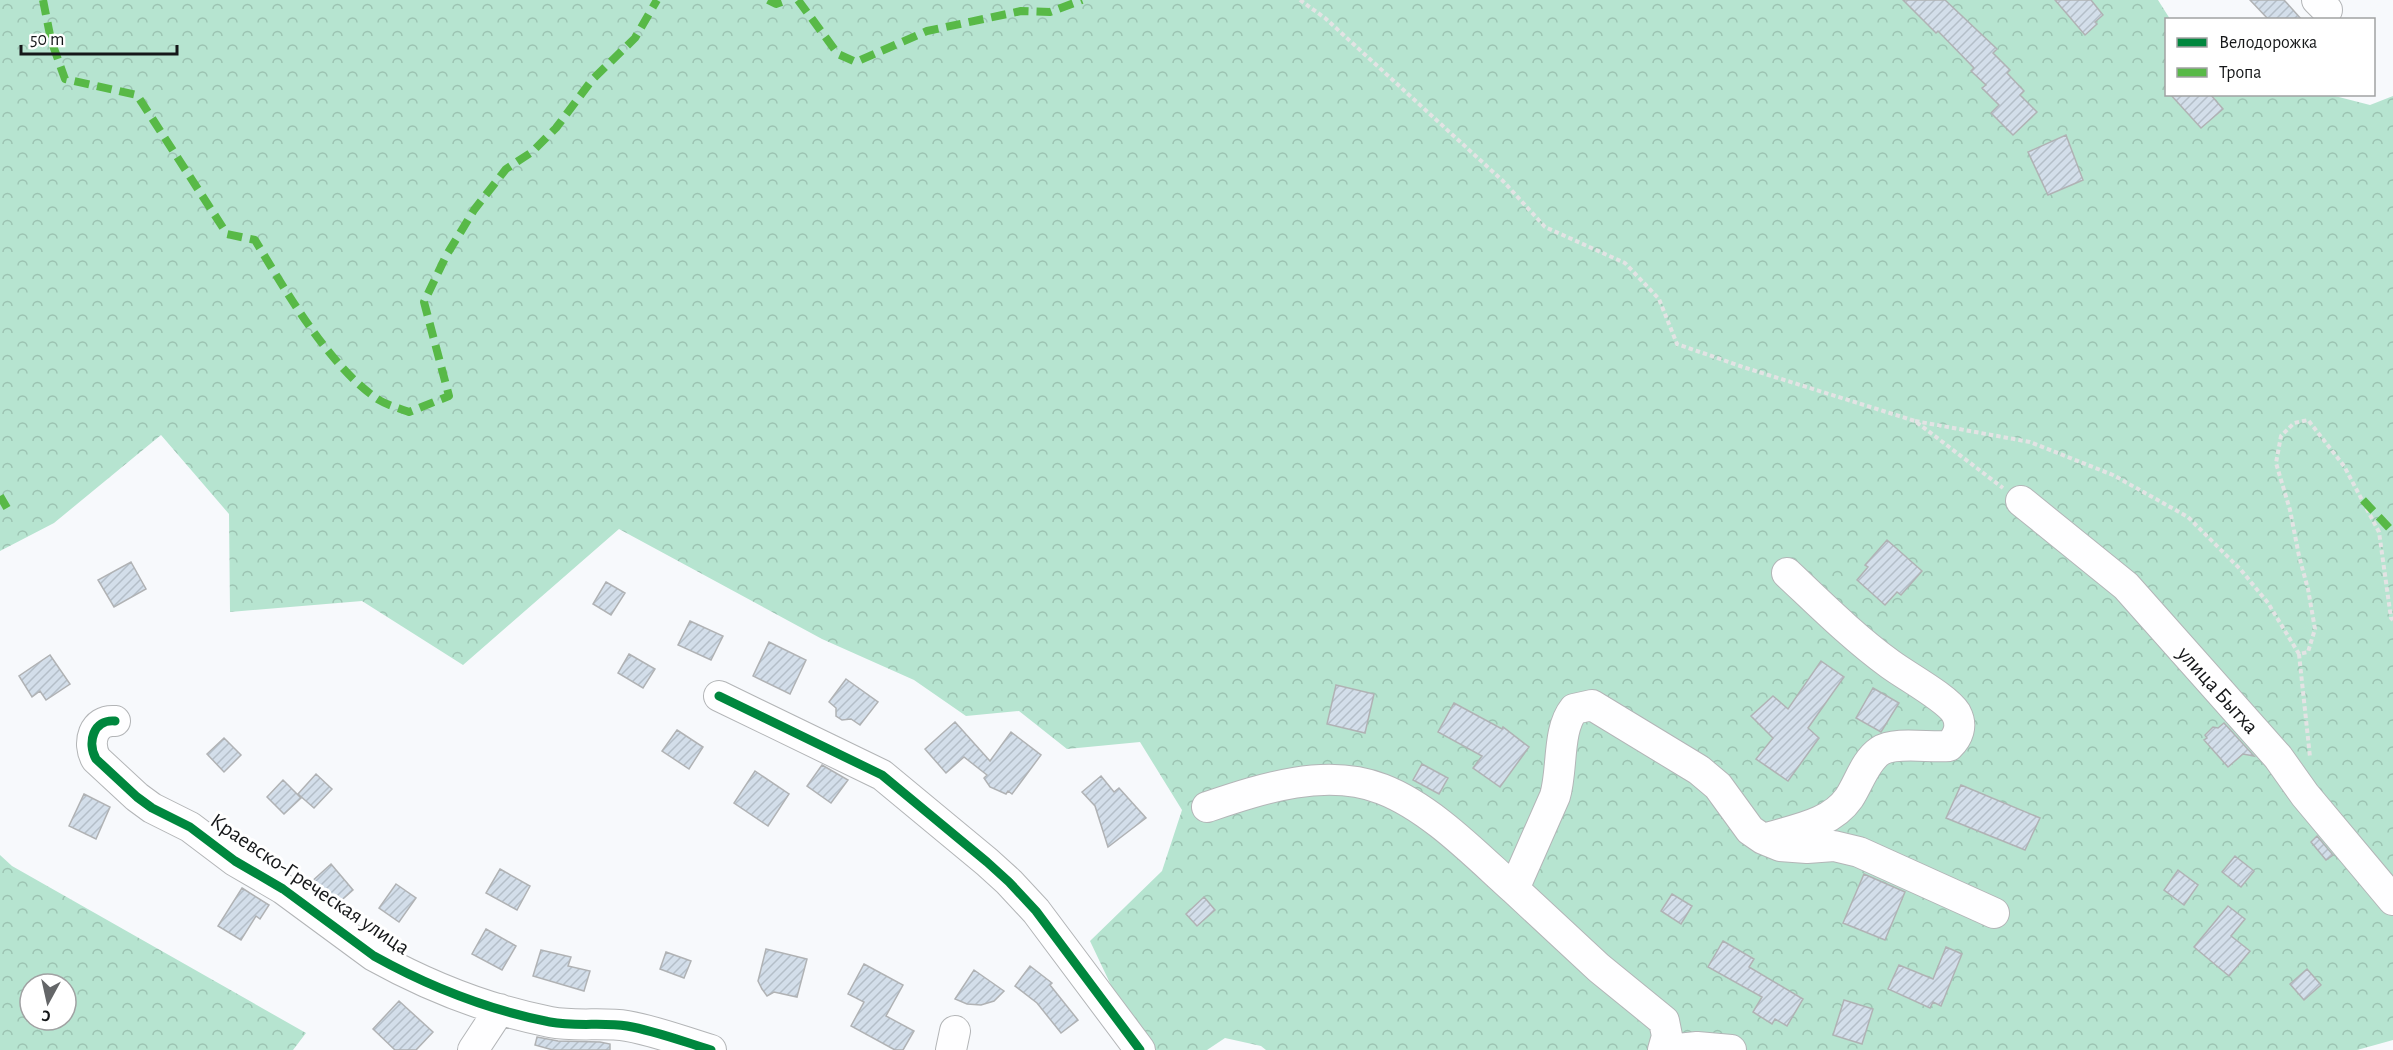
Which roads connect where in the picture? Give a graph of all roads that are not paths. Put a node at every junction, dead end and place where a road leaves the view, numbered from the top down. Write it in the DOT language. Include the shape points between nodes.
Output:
graph roads {
  1 [pos="2021,501"];
  2 [pos="1787,573"];
  3 [pos="719,696"];
  4 [pos="115,721"];
  5 [pos="1207,807"];
  6 [pos="1763,839"];
  7 [pos="1514,889"];
  8 [pos="2393,900"];
  9 [pos="1994,913"];
  10 [pos="500,1009"];
  11 [pos="472,1050"];
  12 [pos="711,1050"];
  13 [pos="1140,1050"];
  14 [pos="1663,1050"];
  15 [pos="1668,1050"];
  16 [pos="1731,1050"];
  1 -- 8 [label="street, улица Бытха" via="2126,586 2278,757"];
  2 -- 6 [label="street" via="1862,641 1946,703 1956,714 1959,727 1957,738 1949,746 1896,746 1880,751 1849,798 1834,813 1815,824"];
  3 -- 13 [label="street" via="882,775 987,862 1036,911"];
  4 -- 10 [label="street, Краевско-Греческая улица" via="97,728 92,752 137,797 283,889 374,956 412,976"];
  5 -- 7 [label="street" via="1263,788 1310,781 1350,782 1382,789 1447,830"];
  6 -- 7 [label="street" via="1750,830 1718,786 1699,770 1606,712 1583,705 1574,709 1564,727 1560,780"];
  6 -- 9 [label="street" via="1780,846 1834,846 1859,852"];
  7 -- 14 [label="street" via="1585,956 1664,1021 1668,1036"];
  10 -- 11 [label="street"];
  10 -- 12 [label="street, Краевско-Греческая улица" via="550,1022 626,1026"];
  15 -- 16 [label="street"];
}
